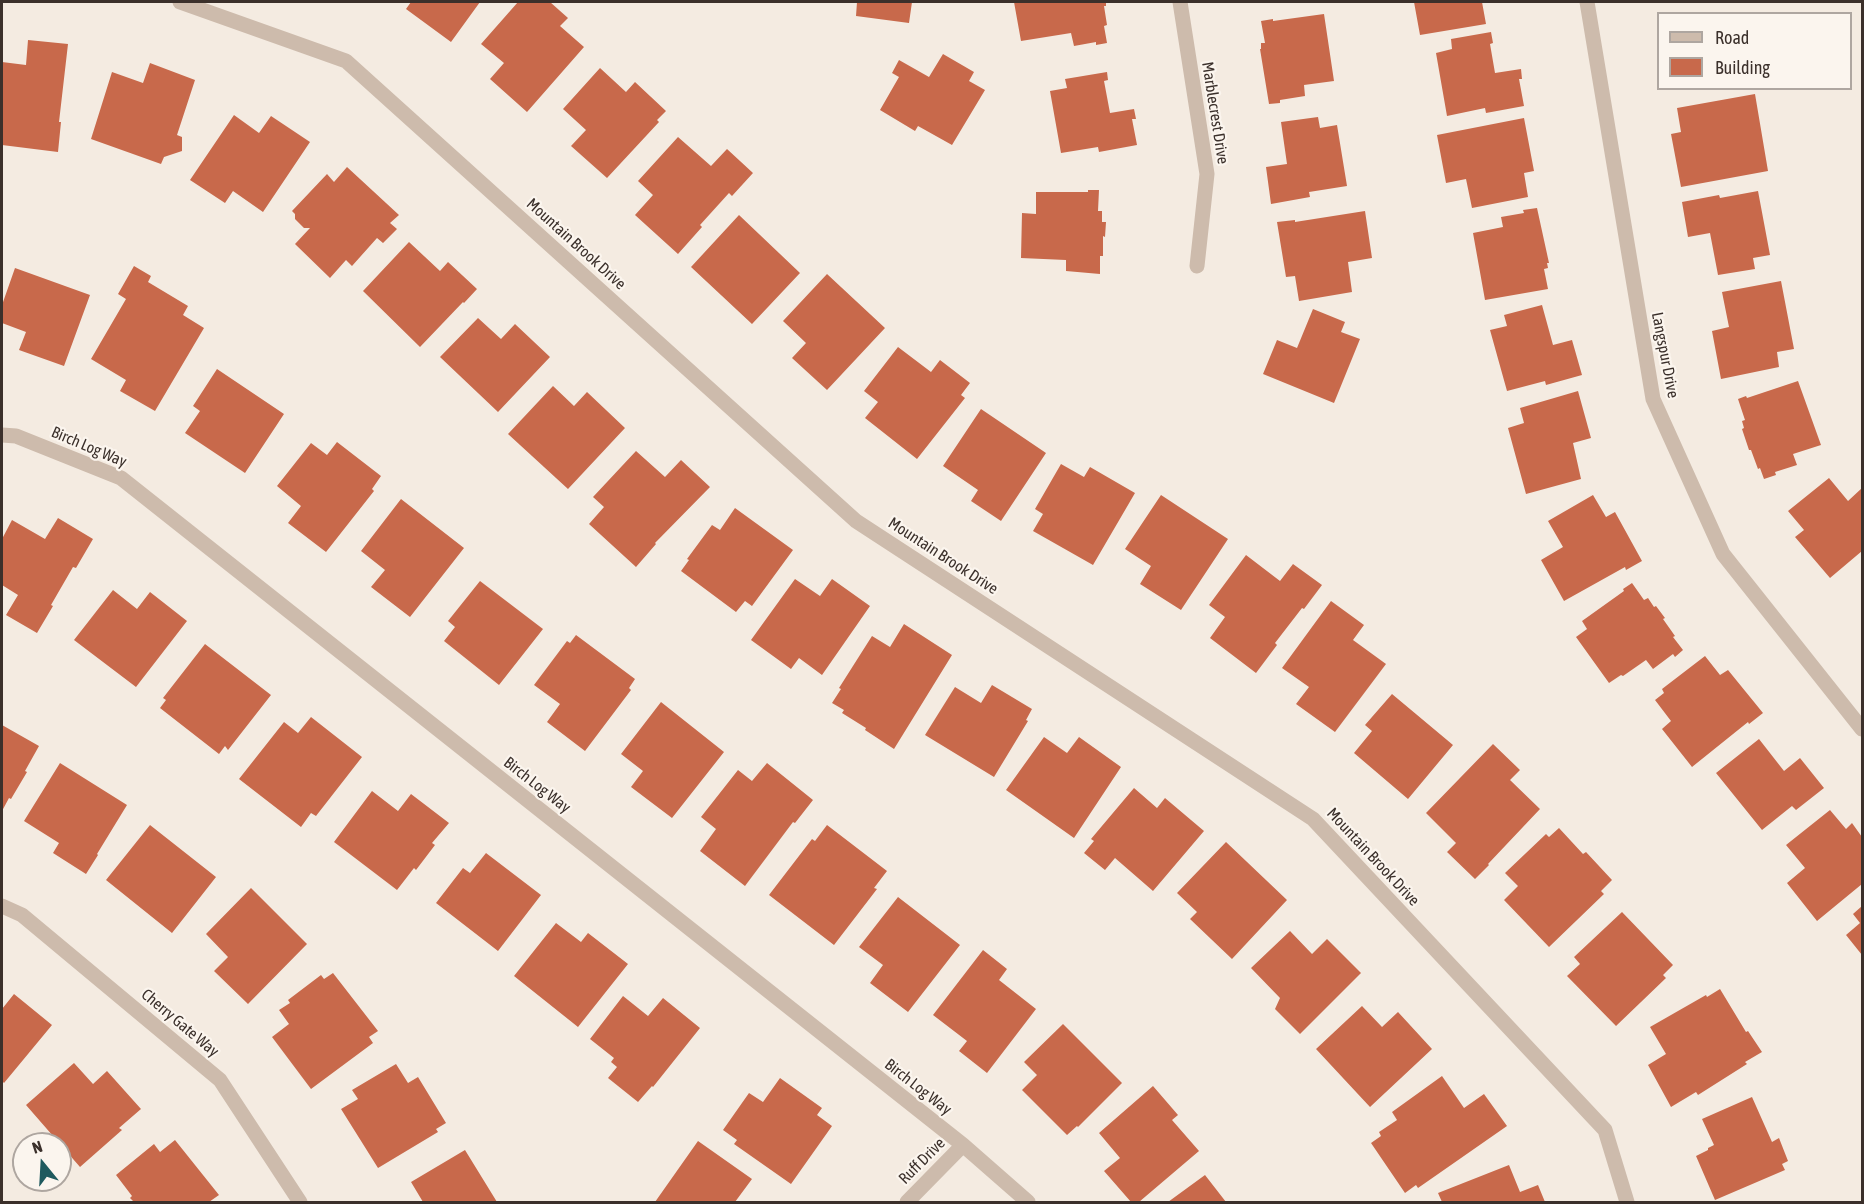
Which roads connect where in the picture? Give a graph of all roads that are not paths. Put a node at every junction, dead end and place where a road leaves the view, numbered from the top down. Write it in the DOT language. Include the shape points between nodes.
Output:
graph roads {
  1 [pos="180,2"];
  2 [pos="1180,2"];
  3 [pos="1587,2"];
  4 [pos="1197,266"];
  5 [pos="2,435"];
  6 [pos="1863,729"];
  7 [pos="2,906"];
  8 [pos="963,1145"];
  9 [pos="300,1203"];
  10 [pos="907,1203"];
  11 [pos="1028,1203"];
  12 [pos="1627,1203"];
  1 -- 12 [label="street, Mountain Brook Drive" via="346,61 856,521 1313,819 1605,1130"];
  2 -- 4 [label="street, Marblecrest Drive" via="1207,174"];
  3 -- 6 [label="street, Langspur Drive" via="1653,399 1723,554"];
  5 -- 8 [label="street, Birch Log Way" via="16,436 121,478"];
  7 -- 9 [label="street, Cherry Gate Way" via="22,915 220,1080"];
  8 -- 10 [label="street, Ruff Drive"];
  8 -- 11 [label="street, Birch Log Way"];
}
